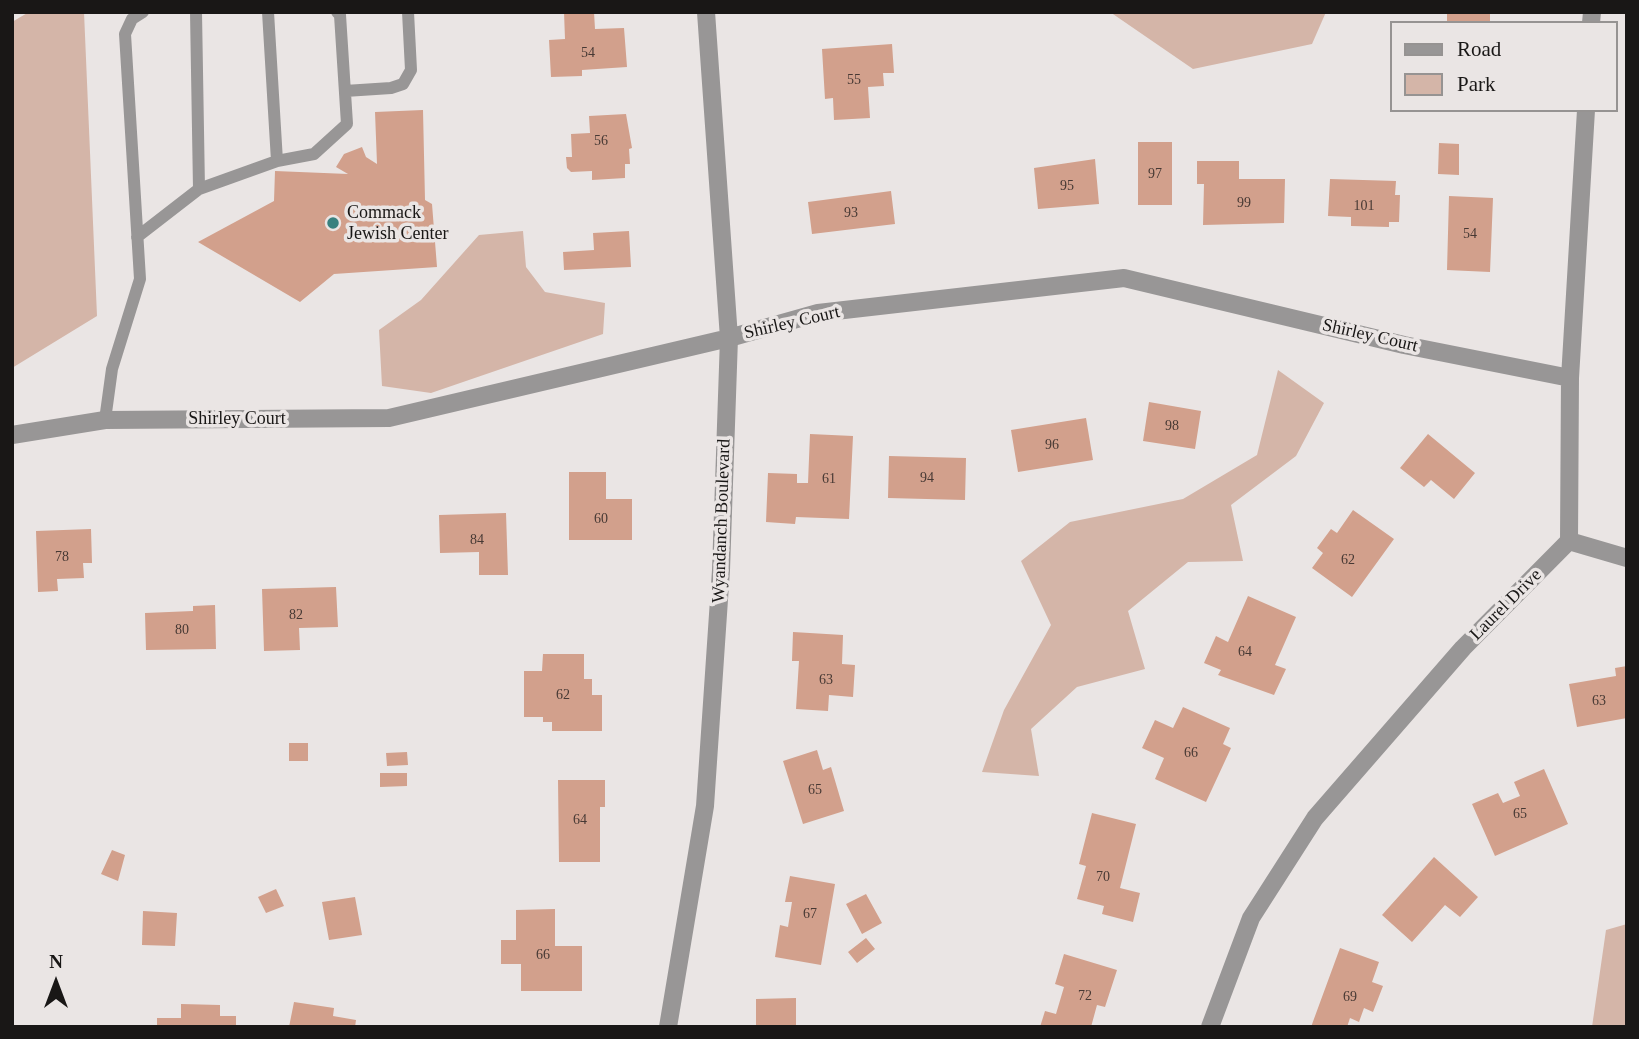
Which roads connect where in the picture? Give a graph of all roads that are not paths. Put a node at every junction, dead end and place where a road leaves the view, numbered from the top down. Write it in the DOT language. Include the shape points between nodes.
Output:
graph roads {
  1 [pos="143,12"];
  2 [pos="196,12"];
  3 [pos="268,12"];
  4 [pos="337,12"];
  5 [pos="408,12"];
  6 [pos="706,12"];
  7 [pos="345,91"];
  8 [pos="1586,112"];
  9 [pos="277,161"];
  10 [pos="199,189"];
  11 [pos="137,237"];
  12 [pos="729,338"];
  13 [pos="1570,378"];
  14 [pos="105,420"];
  15 [pos="12,435"];
  16 [pos="1570,541"];
  17 [pos="1627,558"];
  18 [pos="668,1027"];
  19 [pos="1210,1027"];
  1 -- 11 [label="lane" via="132,19 125,34"];
  2 -- 10 [label="lane"];
  3 -- 9 [label="lane"];
  4 -- 7 [label="lane"];
  5 -- 7 [label="lane" via="411,70 403,84"];
  6 -- 12 [label="street, Wyandanch Boulevard"];
  7 -- 9 [label="lane" via="347,124 314,154"];
  8 -- 13 [label="street"];
  9 -- 10 [label="lane"];
  10 -- 11 [label="lane"];
  11 -- 14 [label="lane" via="140,279 111,369"];
  12 -- 13 [label="street, Shirley Court" via="818,313 1124,278 1404,345"];
  12 -- 14 [label="street, Shirley Court" via="389,418"];
  12 -- 18 [label="street, Wyandanch Boulevard" via="721,570 705,806"];
  13 -- 16 [label="street"];
  14 -- 15 [label="street, Shirley Court"];
  16 -- 17 [label="street"];
  16 -- 19 [label="street, Laurel Drive" via="1463,648 1315,818 1251,918"];
}
